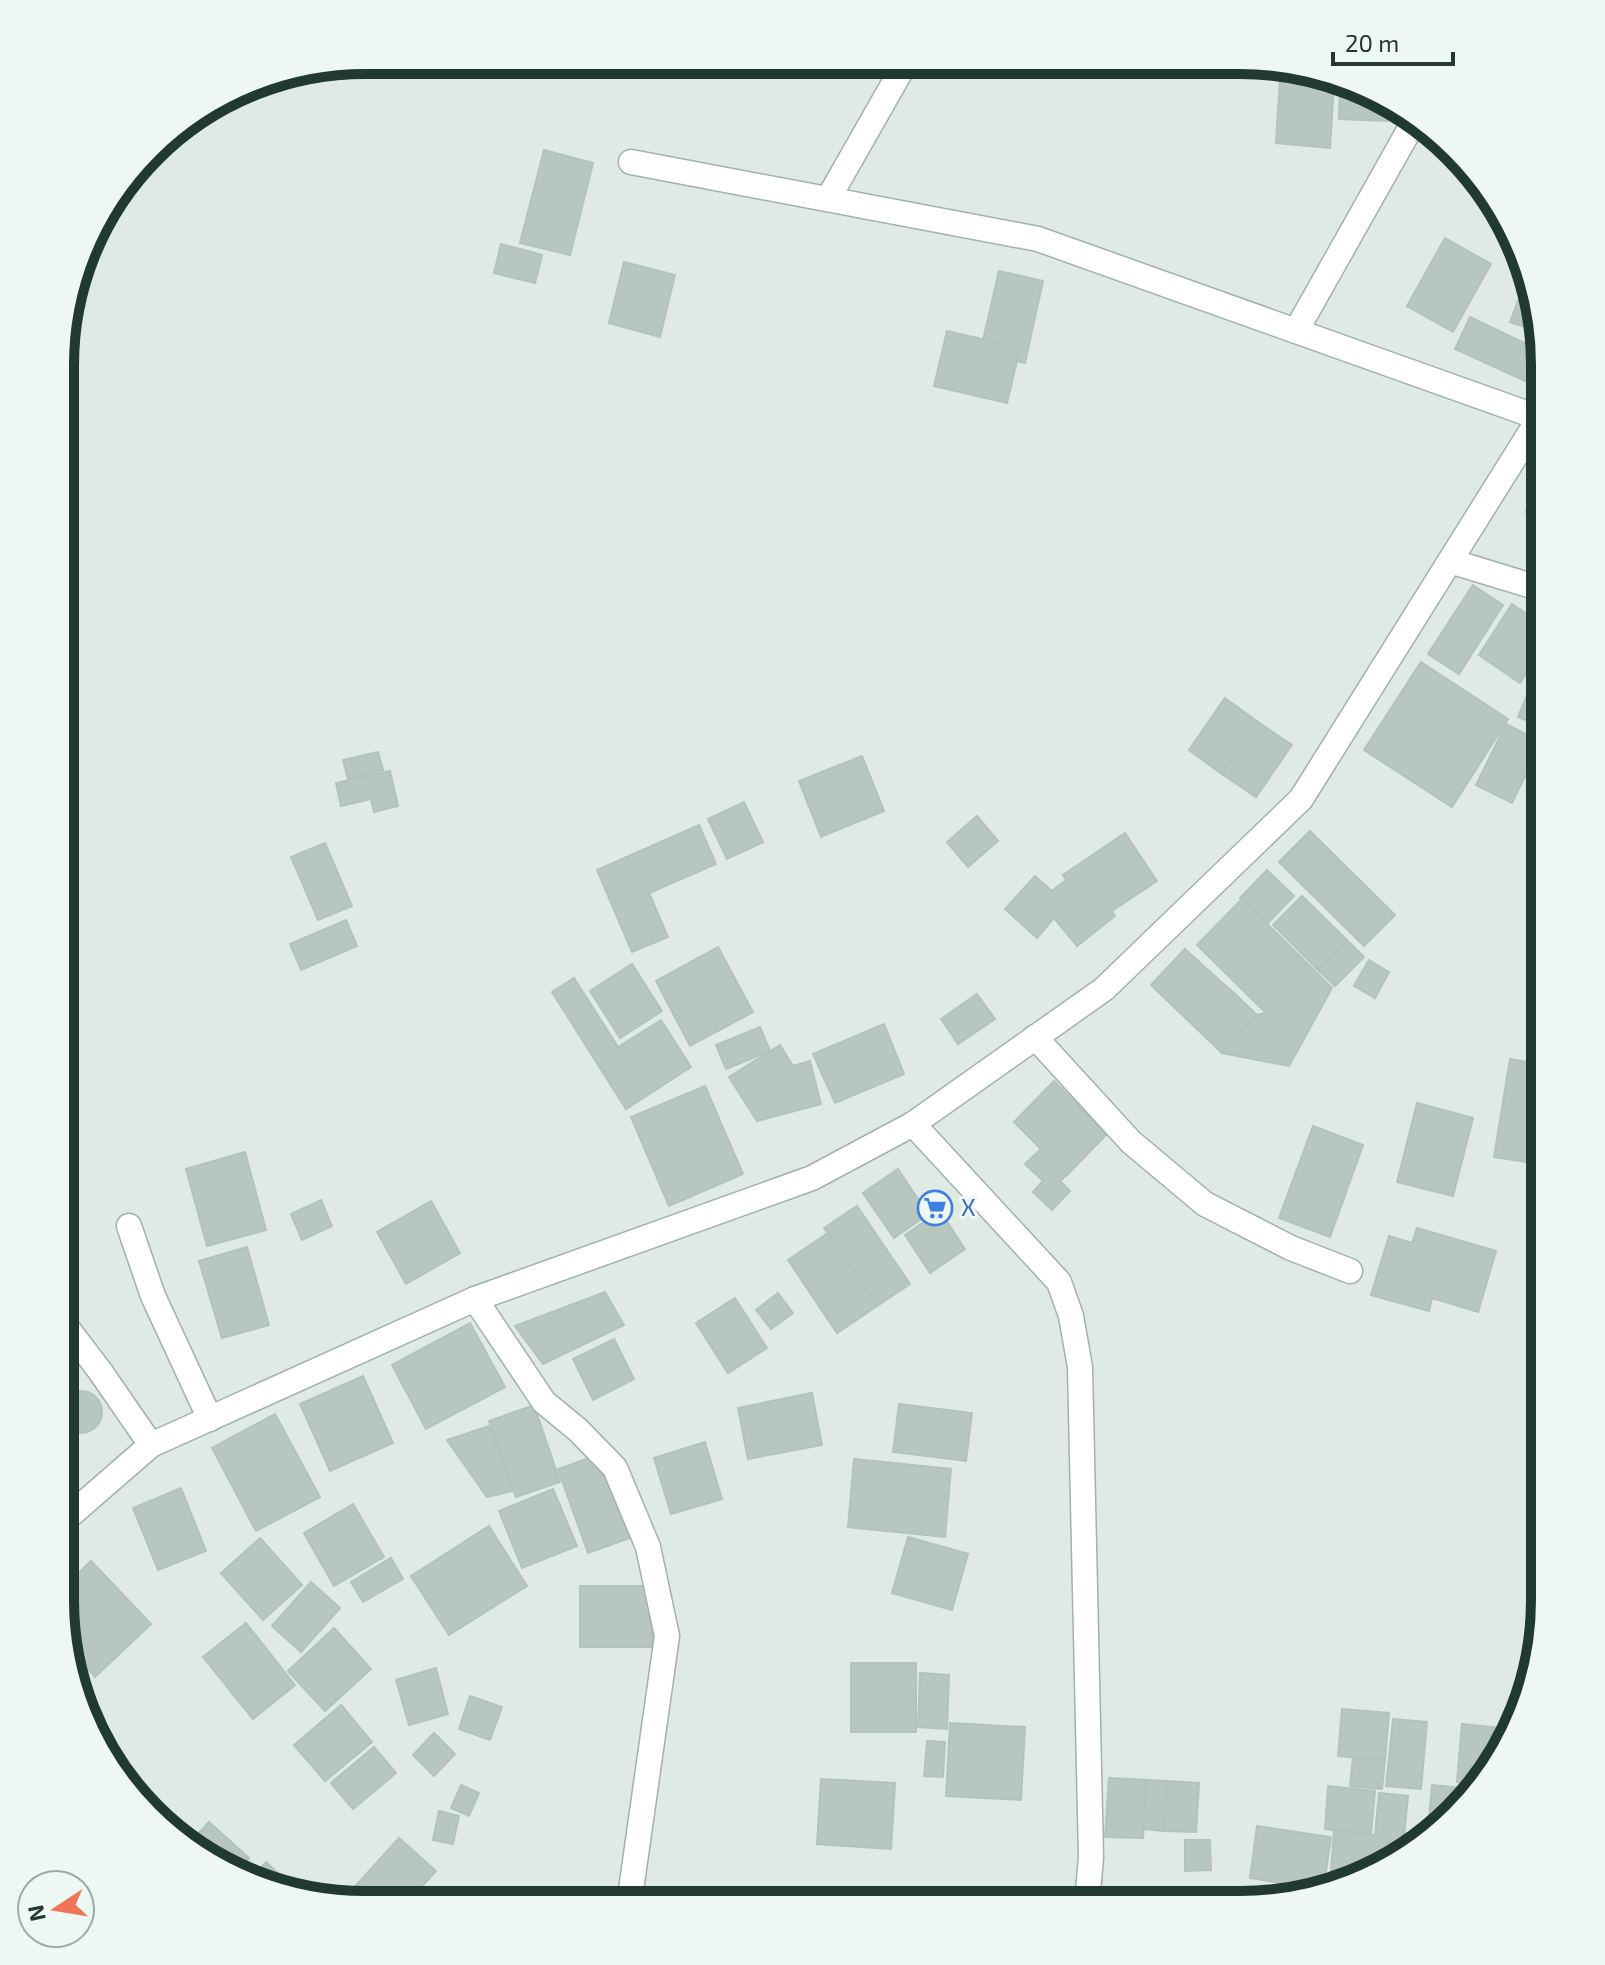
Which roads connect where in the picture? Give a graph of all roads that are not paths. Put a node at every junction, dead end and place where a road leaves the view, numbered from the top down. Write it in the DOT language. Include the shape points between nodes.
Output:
graph roads {
  1 [pos="899,74"];
  2 [pos="1410,129"];
  3 [pos="631,162"];
  4 [pos="828,199"];
  5 [pos="1296,331"];
  6 [pos="1531,410"];
  7 [pos="1531,433"];
  8 [pos="1450,561"];
  9 [pos="1531,586"];
  10 [pos="1035,1037"];
  11 [pos="913,1124"];
  12 [pos="129,1226"];
  13 [pos="1350,1271"];
  14 [pos="475,1299"];
  15 [pos="74,1337"];
  16 [pos="210,1419"];
  17 [pos="151,1445"];
  18 [pos="74,1512"];
  19 [pos="631,1891"];
  20 [pos="1088,1891"];
  1 -- 4 [label="street"];
  2 -- 5 [label="street"];
  3 -- 4 [label="street"];
  4 -- 5 [label="street" via="1038,239"];
  5 -- 6 [label="street"];
  7 -- 8 [label="street"];
  8 -- 9 [label="street"];
  8 -- 10 [label="street" via="1301,799 1104,989"];
  10 -- 11 [label="street"];
  10 -- 13 [label="street" via="1131,1142 1205,1204"];
  11 -- 14 [label="street" via="812,1178"];
  11 -- 20 [label="street" via="1059,1282 1071,1316 1080,1367"];
  12 -- 16 [label="street" via="153,1296"];
  14 -- 16 [label="street"];
  14 -- 19 [label="street" via="544,1402 615,1468 648,1547 667,1636"];
  15 -- 17 [label="street"];
  16 -- 17 [label="street"];
  17 -- 18 [label="street"];
}
